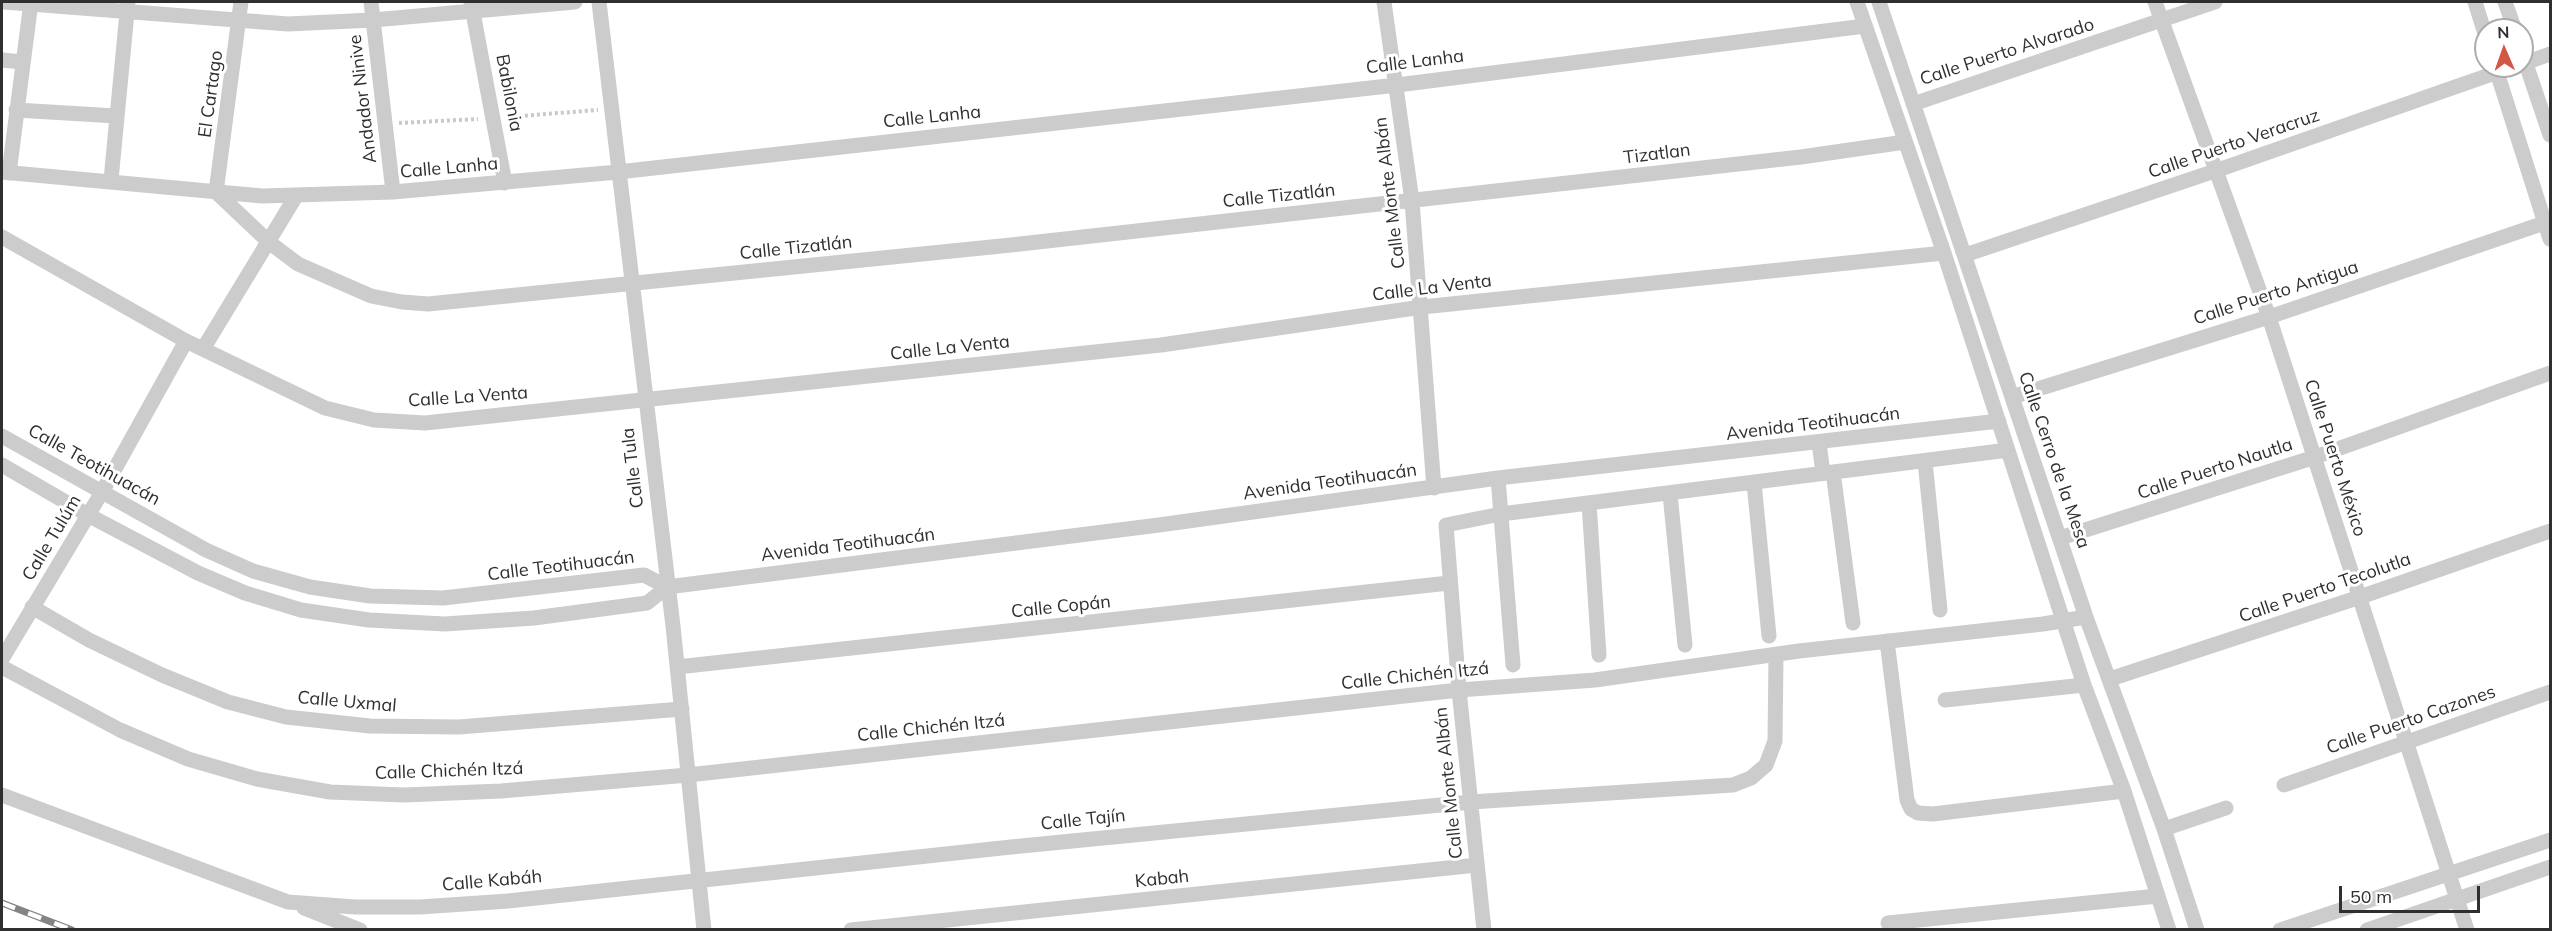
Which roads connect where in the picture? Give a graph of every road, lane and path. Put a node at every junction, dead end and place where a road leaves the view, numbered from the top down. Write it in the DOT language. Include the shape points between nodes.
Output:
graph roads {
  1 [pos="4,2"];
  2 [pos="241,2"];
  3 [pos="370,2"];
  4 [pos="575,2"];
  5 [pos="599,2"];
  6 [pos="1384,2"];
  7 [pos="1857,2"];
  8 [pos="1879,2"];
  9 [pos="2155,2"];
  10 [pos="2215,2"];
  11 [pos="2475,2"];
  12 [pos="2505,2"];
  13 [pos="31,3"];
  14 [pos="472,6"];
  15 [pos="128,7"];
  16 [pos="2480,18"];
  17 [pos="2511,18"];
  18 [pos="2160,20"];
  19 [pos="240,21"];
  20 [pos="373,21"];
  21 [pos="1865,26"];
  22 [pos="2550,54"];
  23 [pos="2534,58"];
  24 [pos="2,60"];
  25 [pos="22,62"];
  26 [pos="2474,77"];
  27 [pos="2499,78"];
  28 [pos="2528,78"];
  29 [pos="1397,85"];
  30 [pos="1913,104"];
  31 [pos="16,110"];
  32 [pos="116,116"];
  33 [pos="2550,135"];
  34 [pos="1905,141"];
  35 [pos="2215,171"];
  36 [pos="5,172"];
  37 [pos="618,172"];
  38 [pos="111,180"];
  39 [pos="505,183"];
  40 [pos="216,192"];
  41 [pos="393,192"];
  42 [pos="296,196"];
  43 [pos="1413,201"];
  44 [pos="2548,222"];
  45 [pos="2,237"];
  46 [pos="2550,239"];
  47 [pos="270,243"];
  48 [pos="1944,254"];
  49 [pos="1965,255"];
  50 [pos="632,285"];
  51 [pos="1422,307"];
  52 [pos="2269,317"];
  53 [pos="186,341"];
  54 [pos="203,350"];
  55 [pos="2550,373"];
  56 [pos="2012,397"];
  57 [pos="644,401"];
  58 [pos="1999,421"];
  59 [pos="2,436"];
  60 [pos="1819,443"];
  61 [pos="2008,450"];
  62 [pos="2315,457"];
  63 [pos="1925,461"];
  64 [pos="2,465"];
  65 [pos="1828,473"];
  66 [pos="1497,478"];
  67 [pos="1754,483"];
  68 [pos="1434,488"];
  69 [pos="102,492"];
  70 [pos="1670,494"];
  71 [pos="1589,503"];
  72 [pos="1501,514"];
  73 [pos="88,515"];
  74 [pos="2550,531"];
  75 [pos="2060,538"];
  76 [pos="1449,583"];
  77 [pos="667,587"];
  78 [pos="370,596"];
  79 [pos="2360,597"];
  80 [pos="32,607"];
  81 [pos="1940,610"];
  82 [pos="2086,617"];
  83 [pos="369,620"];
  84 [pos="2063,622"];
  85 [pos="1853,623"];
  86 [pos="1769,636"];
  87 [pos="1887,641"];
  88 [pos="1685,645"];
  89 [pos="1599,655"];
  90 [pos="1776,656"];
  91 [pos="2,659"];
  92 [pos="1513,665"];
  93 [pos="2,667"];
  94 [pos="677,667"];
  95 [pos="2110,679"];
  96 [pos="2084,685"];
  97 [pos="1459,690"];
  98 [pos="2550,692"];
  99 [pos="1945,700"];
  100 [pos="682,708"];
  101 [pos="2406,742"];
  102 [pos="688,775"];
  103 [pos="2284,785"];
  104 [pos="2124,791"];
  105 [pos="2,795"];
  106 [pos="1471,802"];
  107 [pos="2226,808"];
  108 [pos="2163,829"];
  109 [pos="2550,840"];
  110 [pos="1477,865"];
  111 [pos="2550,867"];
  112 [pos="2448,873"];
  113 [pos="699,881"];
  114 [pos="2158,896"];
  115 [pos="2457,899"];
  116 [pos="288,902"];
  117 [pos="1888,923"];
  118 [pos="360,930"];
  119 [pos="704,930"];
  120 [pos="851,930"];
  121 [pos="1484,930"];
  122 [pos="2169,930"];
  123 [pos="2197,930"];
  124 [pos="2280,930"];
  125 [pos="2367,930"];
  126 [pos="2468,930"];
  1 -- 13 [label="street"];
  2 -- 19 [label="street, El Cartago"];
  3 -- 20 [label="street, Andador Ninive"];
  4 -- 14 [label="street"];
  5 -- 37 [label="street, Calle Tula"];
  6 -- 29 [label="street, Calle Monte Albán"];
  7 -- 21 [label="street"];
  8 -- 30 [label="street, Calle Cerro de la Mesa"];
  9 -- 18 [label="street, Calle Puerto México"];
  10 -- 18 [label="street, Calle Puerto Alvarado"];
  11 -- 16 [label="street"];
  12 -- 17 [label="street"];
  13 -- 15 [label="street"];
  13 -- 25 [label="street"];
  14 -- 20 [label="street"];
  14 -- 39 [label="street, Babilonia"];
  15 -- 19 [label="street"];
  15 -- 32 [label="street"];
  18 -- 30 [label="street, Calle Puerto Alvarado"];
  18 -- 35 [label="street, Calle Puerto México"];
  19 -- 20 [label="street"];
  19 -- 40 [label="street, El Cartago"];
  20 -- 41 [label="street, Andador Ninive"];
  21 -- 29 [label="street, Calle Lanha"];
  21 -- 34 [label="street"];
  22 -- 23 [label="street, Calle Puerto Veracruz"];
  24 -- 25 [label="street"];
  25 -- 31 [label="street"];
  26 -- 35 [label="street, Calle Puerto Veracruz"];
  27 -- 44 [label="street"];
  28 -- 33 [label="street"];
  29 -- 37 [label="street, Calle Lanha"];
  29 -- 43 [label="street, Calle Monte Albán"];
  30 -- 49 [label="street, Calle Cerro de la Mesa"];
  31 -- 32 [label="street"];
  31 -- 36 [label="street"];
  32 -- 38 [label="street"];
  34 -- 43 [label="street, Tizatlan" via="1801,157"];
  34 -- 48 [label="street"];
  35 -- 49 [label="street, Calle Puerto Veracruz"];
  35 -- 52 [label="street, Calle Puerto México"];
  36 -- 38 [label="street, Calle Lanha"];
  37 -- 39 [label="street, Calle Lanha"];
  37 -- 50 [label="street, Calle Tula"];
  38 -- 40 [label="street, Calle Lanha"];
  39 -- 41 [label="street, Calle Lanha"];
  40 -- 42 [label="street, Calle Lanha"];
  40 -- 47 [label="street, Calle Tizatlán"];
  41 -- 42 [label="street, Calle Lanha"];
  42 -- 47 [label="street"];
  43 -- 50 [label="street, Calle Tizatlán"];
  43 -- 51 [label="street, Calle Monte Albán"];
  44 -- 46 [label="street"];
  44 -- 52 [label="street, Calle Puerto Antigua"];
  45 -- 53 [label="street, Calle La Venta"];
  47 -- 50 [label="street, Calle Tizatlán" via="298,264 331,279 371,296 402,302 428,304"];
  47 -- 54 [label="street"];
  48 -- 51 [label="street, Calle La Venta"];
  48 -- 58 [label="street"];
  49 -- 56 [label="street, Calle Cerro de la Mesa"];
  50 -- 57 [label="street, Calle Tula"];
  51 -- 57 [label="street, Calle La Venta" via="1161,345"];
  51 -- 68 [label="street, Calle Monte Albán"];
  52 -- 56 [label="street, Calle Puerto Antigua"];
  52 -- 62 [label="street, Calle Puerto México"];
  53 -- 54 [label="street, Calle La Venta"];
  53 -- 69 [label="street, Calle Tulúm"];
  54 -- 57 [label="street, Calle La Venta" via="325,408 374,420 425,423"];
  55 -- 62 [label="street, Calle Puerto Nautla"];
  56 -- 75 [label="street, Calle Cerro de la Mesa"];
  57 -- 77 [label="street, Calle Tula"];
  58 -- 60 [label="street, Avenida Teotihuacán"];
  58 -- 61 [label="street"];
  59 -- 69 [label="street, Calle Teotihuacán"];
  60 -- 65 [label="street"];
  60 -- 66 [label="street, Avenida Teotihuacán"];
  61 -- 63 [label="street"];
  61 -- 84 [label="street"];
  62 -- 75 [label="street, Calle Puerto Nautla"];
  62 -- 79 [label="street, Calle Puerto México"];
  63 -- 65 [label="street"];
  63 -- 81 [label="street"];
  64 -- 73 [label="street"];
  65 -- 67 [label="street"];
  65 -- 85 [label="street"];
  66 -- 68 [label="street, Avenida Teotihuacán"];
  66 -- 72 [label="street"];
  67 -- 70 [label="street"];
  67 -- 86 [label="street"];
  68 -- 77 [label="street, Avenida Teotihuacán"];
  69 -- 73 [label="street, Calle Tulúm"];
  69 -- 78 [label="street, Calle Teotihuacán" via="206,550 253,571 310,587"];
  70 -- 71 [label="street"];
  70 -- 88 [label="street"];
  71 -- 72 [label="street"];
  71 -- 89 [label="street"];
  72 -- 76 [label="street, Calle Monte Albán" via="1446,525"];
  72 -- 92 [label="street"];
  73 -- 80 [label="street, Calle Tulúm"];
  73 -- 83 [label="street" via="245,594 301,610"];
  74 -- 79 [label="street, Calle Puerto Tecolutla"];
  75 -- 82 [label="street, Calle Cerro de la Mesa"];
  76 -- 94 [label="street, Calle Copán"];
  76 -- 97 [label="street, Calle Monte Albán"];
  77 -- 78 [label="street, Calle Teotihuacán" via="644,575 443,598"];
  77 -- 83 [label="street" via="647,603 534,618 445,624"];
  77 -- 94 [label="street, Calle Tula"];
  78 -- 83 [label="street"];
  79 -- 95 [label="street, Calle Puerto Tecolutla"];
  79 -- 101 [label="street, Calle Puerto México"];
  80 -- 91 [label="street, Calle Tulúm"];
  80 -- 100 [label="street, Calle Uxmal" via="162,675 228,702 286,717 370,726 459,727"];
  82 -- 84 [label="street, Calle Chichén Itzá"];
  82 -- 95 [label="street, Calle Cerro de la Mesa"];
  84 -- 87 [label="street, Calle Chichén Itzá"];
  84 -- 96 [label="street"];
  87 -- 90 [label="street, Calle Chichén Itzá"];
  87 -- 104 [label="street" via="1911,809 1933,814"];
  90 -- 97 [label="street, Calle Chichén Itzá" via="1595,680"];
  90 -- 106 [label="street, Calle Tajín" via="1775,741 1766,765 1751,778 1722,786"];
  93 -- 102 [label="street, Calle Chichén Itzá" via="120,730 188,759 257,779 330,792 404,795 501,791"];
  94 -- 100 [label="street, Calle Tula"];
  95 -- 108 [label="street, Calle Cerro de la Mesa"];
  96 -- 99 [label="street"];
  96 -- 104 [label="street"];
  97 -- 102 [label="street, Calle Chichén Itzá"];
  97 -- 106 [label="street, Calle Monte Albán"];
  98 -- 101 [label="street, Calle Puerto Cazones"];
  100 -- 102 [label="street, Calle Tula"];
  101 -- 103 [label="street, Calle Puerto Cazones"];
  101 -- 112 [label="street, Calle Puerto México"];
  102 -- 113 [label="street, Calle Tula"];
  104 -- 114 [label="street"];
  105 -- 116 [label="street, Calle Kabáh"];
  106 -- 110 [label="street, Calle Monte Albán"];
  106 -- 113 [label="street, Calle Tajín"];
  107 -- 108 [label="street"];
  108 -- 123 [label="street, Calle Cerro de la Mesa"];
  109 -- 112 [label="street"];
  110 -- 120 [label="street, Kabah"];
  110 -- 121 [label="street, Calle Monte Albán"];
  111 -- 115 [label="street"];
  112 -- 115 [label="street, Calle Puerto México"];
  112 -- 124 [label="street"];
  113 -- 116 [label="street, Calle Kabáh" via="420,907"];
  113 -- 119 [label="street, Calle Tula"];
  114 -- 117 [label="street"];
  114 -- 122 [label="street"];
  115 -- 125 [label="street"];
  115 -- 126 [label="street, Calle Puerto México"];
  116 -- 118 [label="street, Calle Kabáh"];
}
